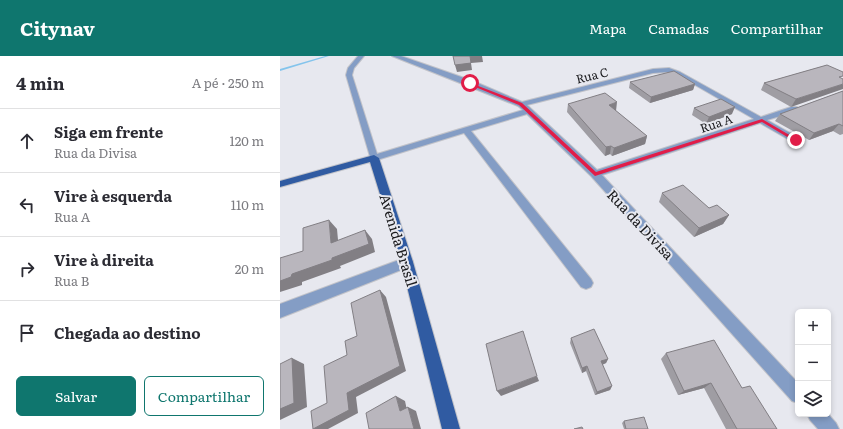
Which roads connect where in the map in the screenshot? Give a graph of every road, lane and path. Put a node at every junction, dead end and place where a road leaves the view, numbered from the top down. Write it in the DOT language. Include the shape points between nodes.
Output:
graph roads {
  1 [pos="361,56"];
  2 [pos="395,56"];
  3 [pos="806,105"];
  4 [pos="525,107"];
  5 [pos="762,121"];
  6 [pos="466,130"];
  7 [pos="796,140"];
  8 [pos="374,158"];
  9 [pos="595,174"];
  10 [pos="280,184"];
  11 [pos="407,262"];
  12 [pos="586,283"];
  13 [pos="280,311"];
  14 [pos="795,392"];
  15 [pos="819,417"];
  16 [pos="451,429"];
  17 [pos="830,429"];
  1 -- 8 [label="street, Avenida Brasil" via="351,68 349,76"];
  2 -- 4 [label="street, Rua da Divisa" via="470,83"];
  3 -- 5 [label="street, Rua A"];
  4 -- 5 [label="street, Rua C" via="652,71 669,70"];
  4 -- 6 [label="street, Rua C"];
  4 -- 9 [label="street, Rua da Divisa"];
  5 -- 7 [label="street"];
  5 -- 9 [label="street, Rua A"];
  6 -- 8 [label="street, Rua C"];
  6 -- 12 [label="street"];
  8 -- 10 [label="main road"];
  8 -- 11 [label="main road, Avenida Brasil"];
  9 -- 14 [label="street, Rua da Divisa"];
  11 -- 13 [label="street"];
  11 -- 16 [label="main road, Avenida Brasil"];
  15 -- 17 [label="street"];
}
